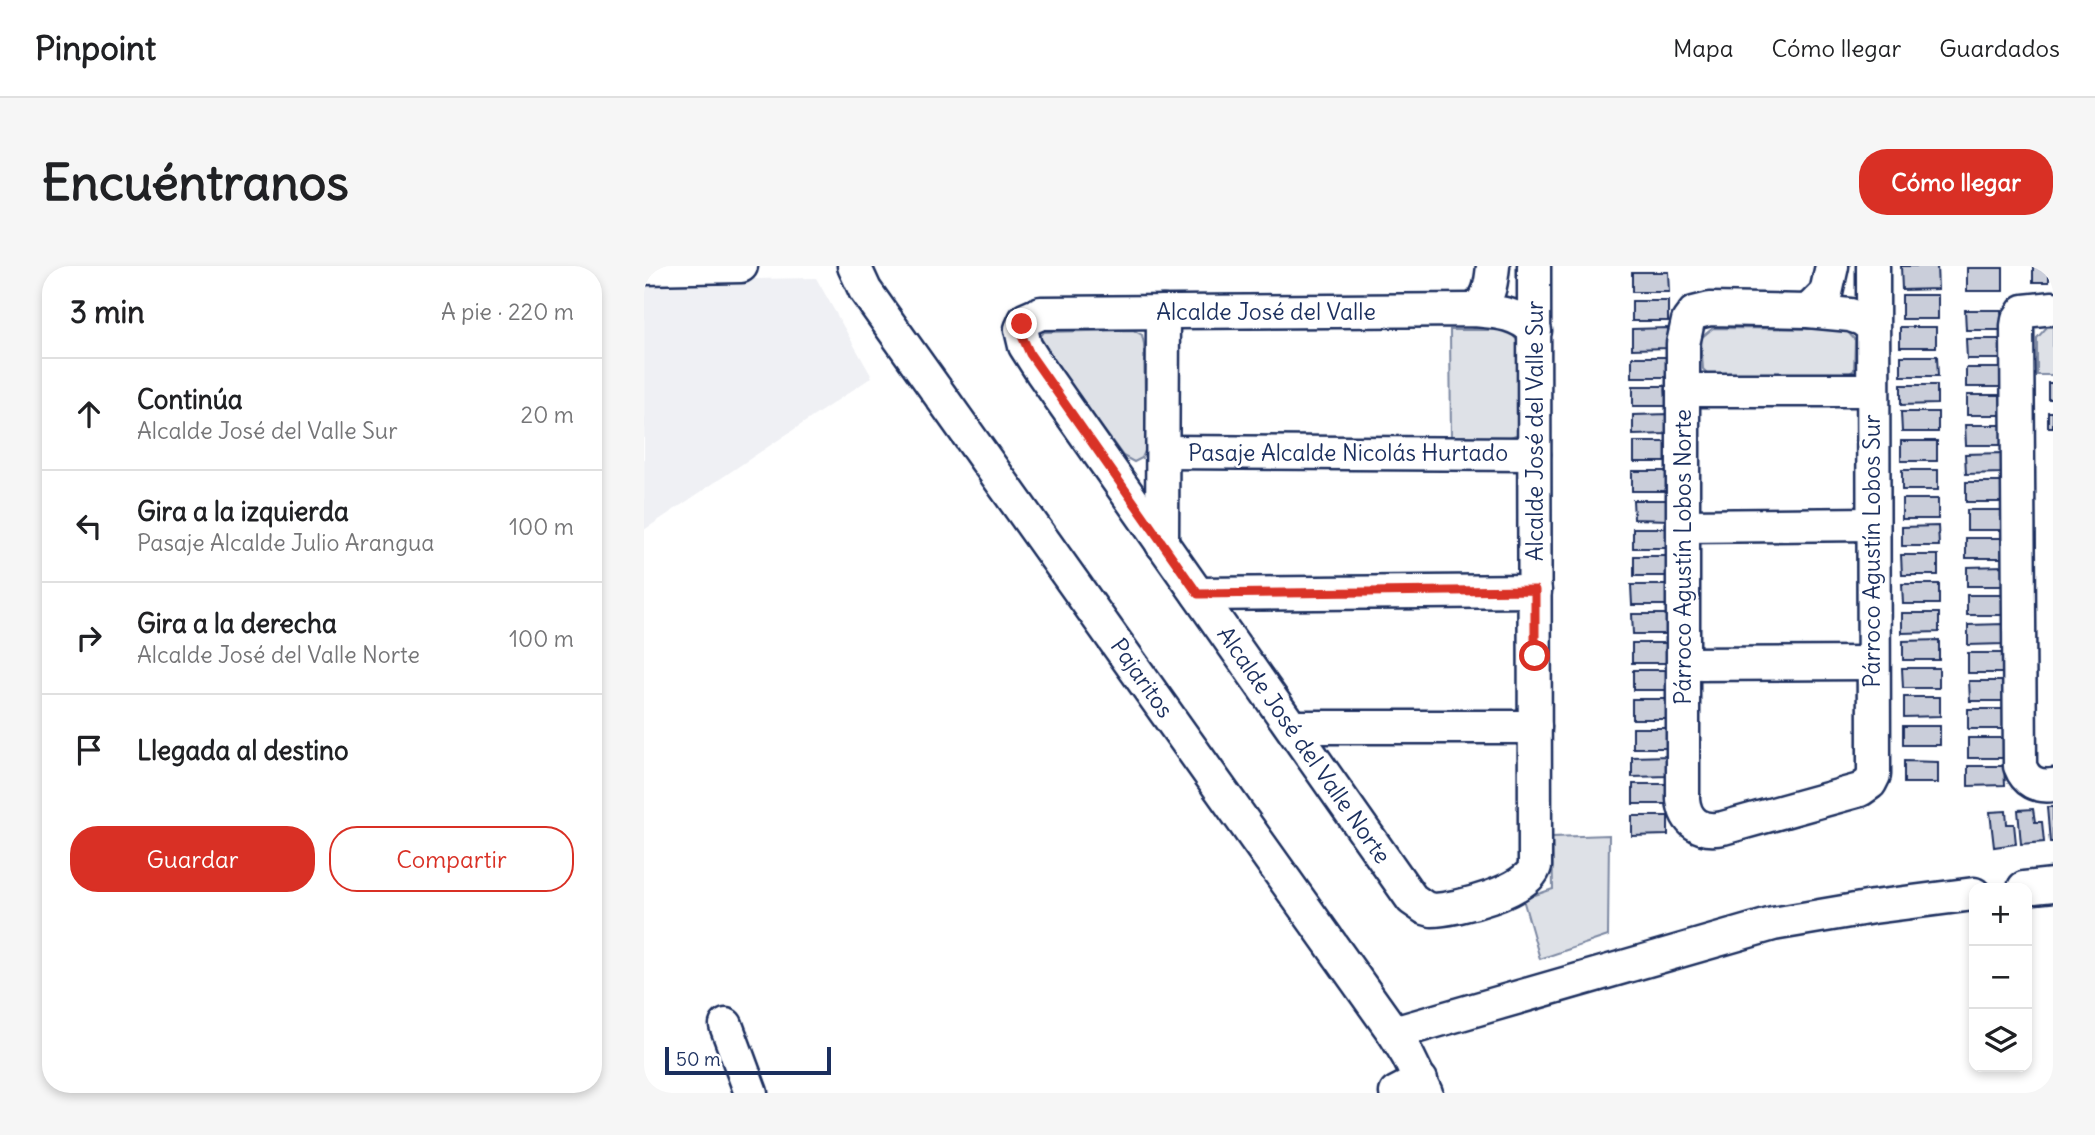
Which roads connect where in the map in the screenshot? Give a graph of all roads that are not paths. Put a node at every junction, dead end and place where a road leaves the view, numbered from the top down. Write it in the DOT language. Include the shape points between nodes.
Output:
graph roads {
  1 [pos="741,266"];
  2 [pos="854,266"];
  3 [pos="1493,266"];
  4 [pos="1832,266"];
  5 [pos="644,268"];
  6 [pos="1873,279"];
  7 [pos="1529,301"];
  8 [pos="2053,308"];
  9 [pos="1474,310"];
  10 [pos="1808,311"];
  11 [pos="1163,312"];
  12 [pos="1861,321"];
  13 [pos="1022,324"];
  14 [pos="1683,390"];
  15 [pos="1872,390"];
  16 [pos="1163,452"];
  17 [pos="1534,454"];
  18 [pos="1872,524"];
  19 [pos="1683,526"];
  20 [pos="1162,544"];
  21 [pos="1535,590"];
  22 [pos="1198,594"];
  23 [pos="1872,663"];
  24 [pos="1683,664"];
  25 [pos="1292,727"];
  26 [pos="1535,727"];
  27 [pos="2053,785"];
  28 [pos="1683,799"];
  29 [pos="1536,847"];
  30 [pos="2053,885"];
  31 [pos="2032,887"];
  32 [pos="1969,895"];
  33 [pos="726,1025"];
  34 [pos="1394,1033"];
  35 [pos="1414,1089"];
  36 [pos="751,1093"];
  1 -- 5 [label="street"];
  2 -- 34 [label="street, Pajaritos" via="864,290"];
  3 -- 9 [label="street, Alcalde José del Valle Sur" via="1490,291"];
  4 -- 10 [label="street" via="1826,293"];
  6 -- 12 [label="street"];
  7 -- 9 [label="street, Alcalde José del Valle"];
  7 -- 17 [label="street, Alcalde José del Valle Sur"];
  8 -- 27 [label="street" via="2024,311 2017,326 2020,766 2029,781"];
  9 -- 11 [label="street, Alcalde José del Valle"];
  10 -- 12 [label="street"];
  10 -- 14 [label="street, Párroco Agustín Lobos Norte" via="1710,309 1690,317 1683,337"];
  11 -- 13 [label="street, Alcalde José del Valle" via="1041,313"];
  11 -- 16 [label="street"];
  12 -- 15 [label="street, Párroco Agustín Lobos Sur"];
  13 -- 20 [label="street, Alcalde José del Valle Norte" via="1021,334 1030,354"];
  14 -- 15 [label="street"];
  14 -- 19 [label="street, Párroco Agustín Lobos Norte"];
  15 -- 18 [label="street, Párroco Agustín Lobos Sur"];
  16 -- 17 [label="street, Pasaje Alcalde Nicolás Hurtado"];
  16 -- 20 [label="street"];
  17 -- 21 [label="street, Alcalde José del Valle Sur"];
  18 -- 19 [label="street"];
  18 -- 23 [label="street, Párroco Agustín Lobos Sur"];
  19 -- 24 [label="street, Párroco Agustín Lobos Norte"];
  20 -- 22 [label="street, Alcalde José del Valle Norte"];
  21 -- 22 [label="street"];
  21 -- 26 [label="street, Alcalde José del Valle Sur"];
  22 -- 25 [label="street, Alcalde José del Valle Norte"];
  23 -- 24 [label="street"];
  23 -- 28 [label="street, Párroco Agustín Lobos Sur" via="1874,775 1870,783 1860,790 1713,830 1688,817"];
  24 -- 28 [label="street, Párroco Agustín Lobos Norte"];
  25 -- 26 [label="street"];
  25 -- 29 [label="street, Alcalde José del Valle Norte" via="1412,899 1425,908 1438,910 1519,886 1534,871"];
  26 -- 29 [label="street, Alcalde José del Valle Sur"];
  30 -- 31 [label="street"];
  32 -- 34 [label="street" via="1773,923"];
  33 -- 36 [label="street"];
  34 -- 35 [label="street, Pajaritos"];
}
